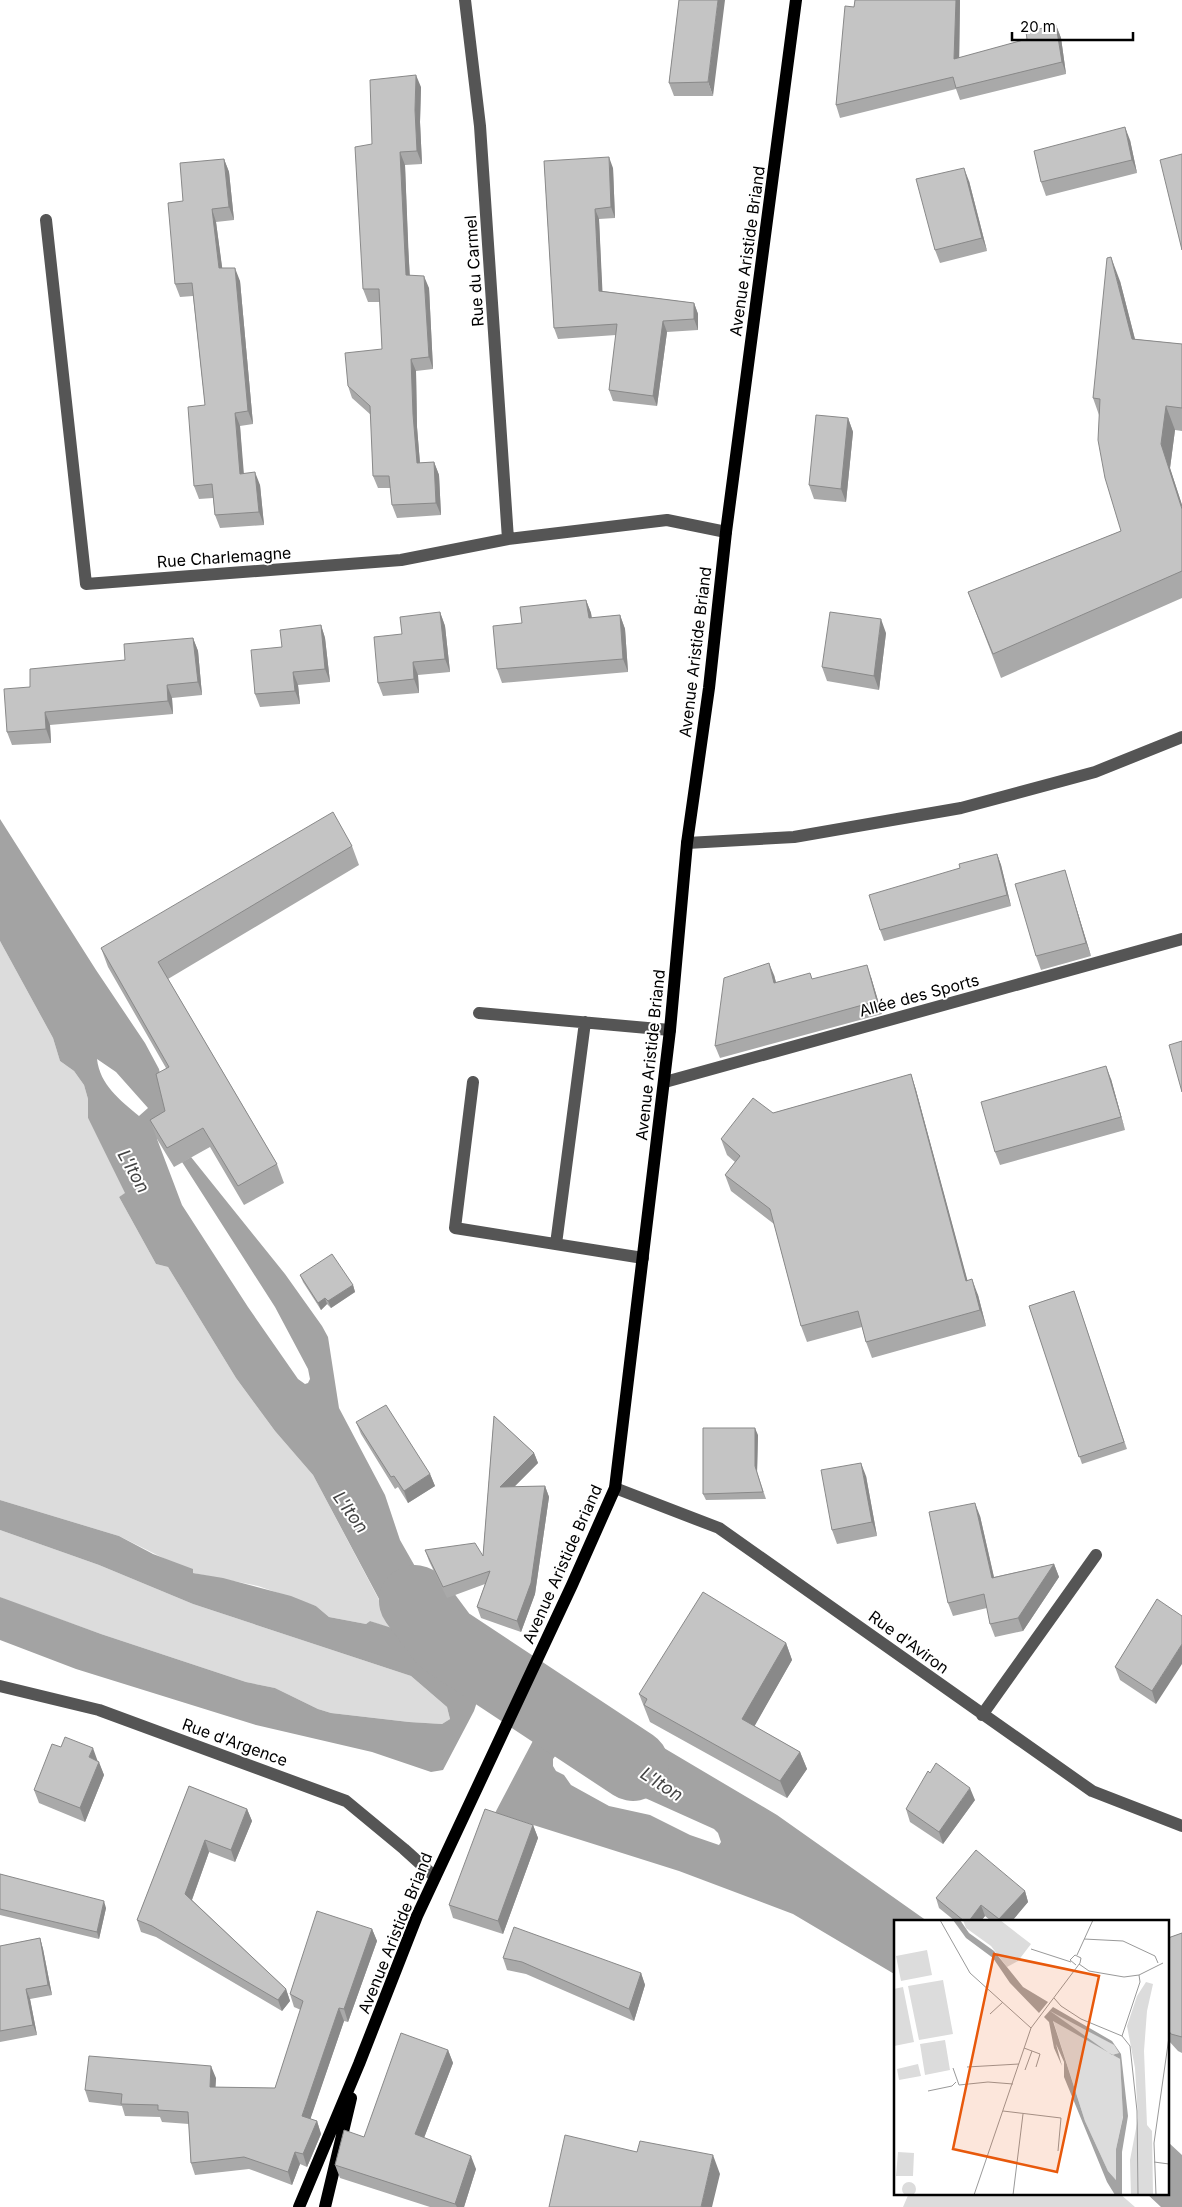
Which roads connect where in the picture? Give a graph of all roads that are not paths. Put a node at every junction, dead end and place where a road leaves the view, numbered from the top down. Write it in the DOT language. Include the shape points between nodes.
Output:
graph roads {
  1 [pos="465,0"];
  2 [pos="796,0"];
  3 [pos="46,220"];
  4 [pos="726,532"];
  5 [pos="508,539"];
  6 [pos="1182,737"];
  7 [pos="686,842"];
  8 [pos="1182,939"];
  9 [pos="479,1013"];
  10 [pos="585,1022"];
  11 [pos="670,1030"];
  12 [pos="473,1082"];
  13 [pos="665,1082"];
  14 [pos="556,1244"];
  15 [pos="642,1258"];
  16 [pos="615,1488"];
  17 [pos="1096,1555"];
  18 [pos="0,1686"];
  19 [pos="982,1715"];
  20 [pos="1182,1826"];
  21 [pos="434,1877"];
  22 [pos="359,2064"];
  23 [pos="299,2207"];
  24 [pos="325,2207"];
  1 -- 5 [label="street, Rue du Carmel" via="480,126"];
  2 -- 4 [label="main road, Avenue Aristide Briand"];
  3 -- 5 [label="street, Rue Charlemagne" via="86,584 401,560"];
  4 -- 5 [label="street, Rue Charlemagne" via="667,520"];
  4 -- 7 [label="main road, Avenue Aristide Briand" via="709,688"];
  6 -- 7 [label="street" via="1095,772 961,808 794,837"];
  7 -- 11 [label="main road, Avenue Aristide Briand"];
  8 -- 13 [label="street, Allée des Sports"];
  9 -- 10 [label="street"];
  10 -- 11 [label="street"];
  10 -- 14 [label="street"];
  11 -- 13 [label="main road, Avenue Aristide Briand"];
  12 -- 14 [label="street" via="455,1228"];
  13 -- 15 [label="main road, Avenue Aristide Briand"];
  14 -- 15 [label="street"];
  15 -- 16 [label="main road, Avenue Aristide Briand"];
  16 -- 19 [label="street, Rue d'Aviron" via="719,1528"];
  16 -- 21 [label="main road, Avenue Aristide Briand"];
  17 -- 19 [label="street"];
  18 -- 21 [label="street, Rue d'Argence" via="99,1710 346,1801"];
  19 -- 20 [label="street, Rue d'Aviron" via="1092,1791"];
  21 -- 22 [label="main road, Avenue Aristide Briand"];
  22 -- 23 [label="main road, Avenue Aristide Briand"];
  22 -- 24 [label="main road, Avenue Aristide Briand"];
}
